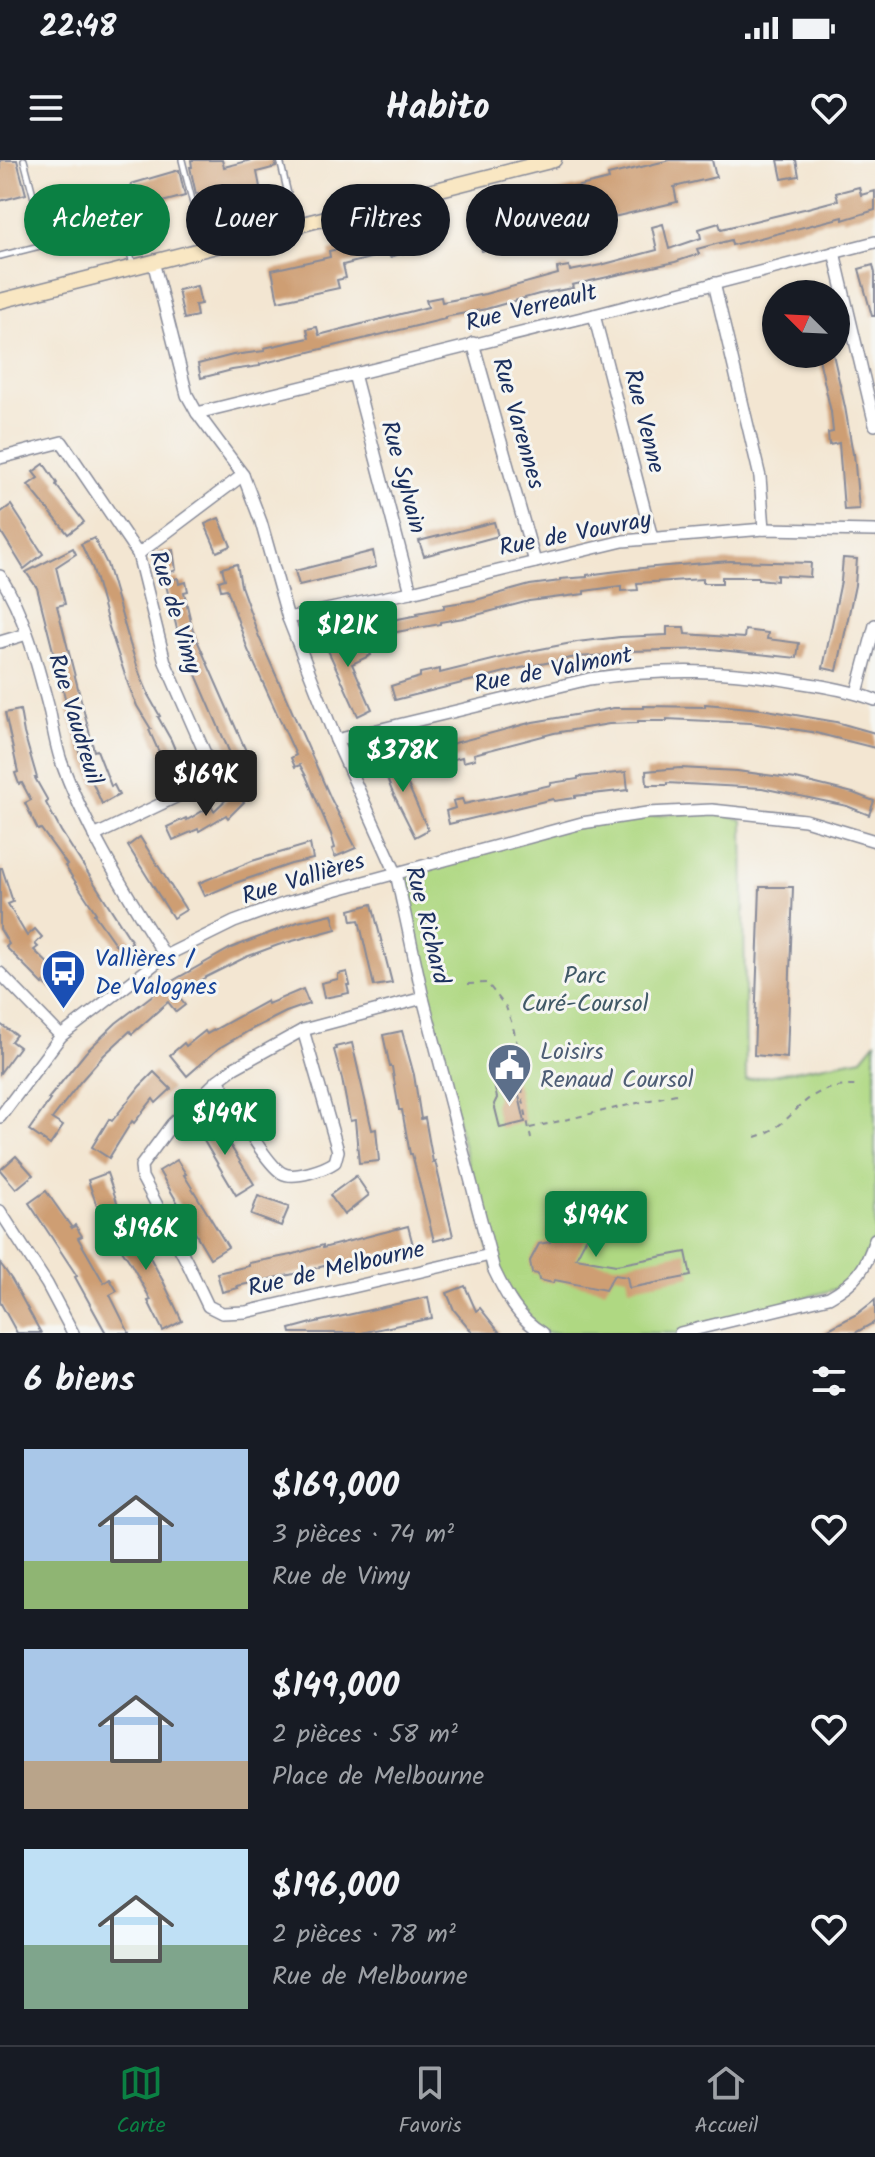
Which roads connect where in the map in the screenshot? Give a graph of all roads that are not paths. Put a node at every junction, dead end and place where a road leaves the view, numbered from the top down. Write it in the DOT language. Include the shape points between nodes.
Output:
graph roads {
  1 [pos="24,160"];
  2 [pos="182,160"];
  3 [pos="280,160"];
  4 [pos="554,160"];
  5 [pos="30,184"];
  6 [pos="188,184"];
  7 [pos="286,184"];
  8 [pos="305,223"];
  9 [pos="875,242"];
  10 [pos="24,250"];
  11 [pos="834,252"];
  12 [pos="186,253"];
  13 [pos="0,256"];
  14 [pos="131,256"];
  15 [pos="153,261"];
  16 [pos="134,266"];
  17 [pos="714,283"];
  18 [pos="0,301"];
  19 [pos="594,315"];
  20 [pos="473,343"];
  21 [pos="354,374"];
  22 [pos="197,413"];
  23 [pos="875,425"];
  24 [pos="0,458"];
  25 [pos="243,475"];
  26 [pos="764,529"];
  27 [pos="875,531"];
  28 [pos="652,538"];
  29 [pos="138,554"];
  30 [pos="535,562"];
  31 [pos="0,576"];
  32 [pos="411,592"];
  33 [pos="288,618"];
  34 [pos="875,625"];
  35 [pos="27,634"];
  36 [pos="0,642"];
  37 [pos="857,693"];
  38 [pos="875,700"];
  39 [pos="336,740"];
  40 [pos="94,836"];
  41 [pos="875,841"];
  42 [pos="396,873"];
  43 [pos="165,956"];
  44 [pos="0,973"];
  45 [pos="423,998"];
  46 [pos="303,1030"];
  47 [pos="61,1036"];
  48 [pos="218,1080"];
  49 [pos="0,1117"];
  50 [pos="0,1211"];
  51 [pos="875,1239"];
  52 [pos="490,1255"];
  53 [pos="538,1332"];
  54 [pos="73,1333"];
  55 [pos="680,1333"];
  1 -- 5 [label="lane"];
  2 -- 6 [label="lane"];
  3 -- 7 [label="lane"];
  4 -- 8 [label="main road"];
  9 -- 11 [label="street, Rue Verreault"];
  10 -- 13 [label="lane"];
  11 -- 17 [label="street, Rue Verreault"];
  11 -- 23 [label="street"];
  12 -- 15 [label="main road"];
  14 -- 16 [label="lane"];
  15 -- 16 [label="main road"];
  15 -- 22 [label="street, Rue Richard" via="186,390"];
  16 -- 18 [label="main road"];
  17 -- 19 [label="street, Rue Verreault"];
  17 -- 26 [label="street" via="760,477"];
  19 -- 20 [label="street, Rue Verreault"];
  19 -- 28 [label="street, Rue Venne"];
  20 -- 21 [label="street, Rue Verreault"];
  20 -- 30 [label="street, Rue Varennes"];
  21 -- 22 [label="street, Rue Verreault"];
  21 -- 32 [label="street, Rue Sylvain"];
  22 -- 25 [label="street, Rue Richard"];
  24 -- 29 [label="street, Rue de Vimy" via="62,442"];
  25 -- 29 [label="street"];
  25 -- 33 [label="street, Rue Richard"];
  26 -- 27 [label="street, Rue de Vouvray"];
  26 -- 28 [label="street, Rue de Vouvray"];
  28 -- 30 [label="street, Rue de Vouvray"];
  29 -- 40 [label="street, Rue de Vimy" via="165,662 211,767 203,784"];
  30 -- 32 [label="street, Rue de Vouvray"];
  31 -- 35 [label="street, Rue Vaudreuil"];
  32 -- 33 [label="street, Rue de Vouvray"];
  33 -- 39 [label="street, Rue Richard"];
  34 -- 37 [label="street"];
  35 -- 36 [label="street"];
  35 -- 40 [label="street, Rue Vaudreuil" via="61,760"];
  37 -- 38 [label="street, Rue de Valmont"];
  37 -- 39 [label="street, Rue de Valmont" via="754,674 631,673"];
  39 -- 42 [label="street, Rue Richard"];
  40 -- 43 [label="street, Rue Vaudreuil"];
  41 -- 42 [label="street, Rue Vallières" via="805,820 712,810 647,813 582,823"];
  42 -- 43 [label="street, Rue Vallières" via="286,903"];
  42 -- 45 [label="street, Rue Richard"];
  43 -- 47 [label="street, Rue Vallières"];
  44 -- 47 [label="street"];
  45 -- 46 [label="street, Rue de Melbourne"];
  45 -- 52 [label="street, Rue Richard"];
  46 -- 48 [label="street, Rue de Melbourne"];
  46 -- 48 [label="street" via="338,1151 327,1167 283,1174 269,1162"];
  47 -- 49 [label="street, Rue Vallières"];
  48 -- 52 [label="street, Rue de Melbourne" via="172,1124 141,1166 208,1306 222,1313 246,1312"];
  50 -- 54 [label="street"];
  51 -- 55 [label="street" via="863,1269 850,1285 829,1297"];
  52 -- 53 [label="street, Rue Richard" via="511,1304"];
}
